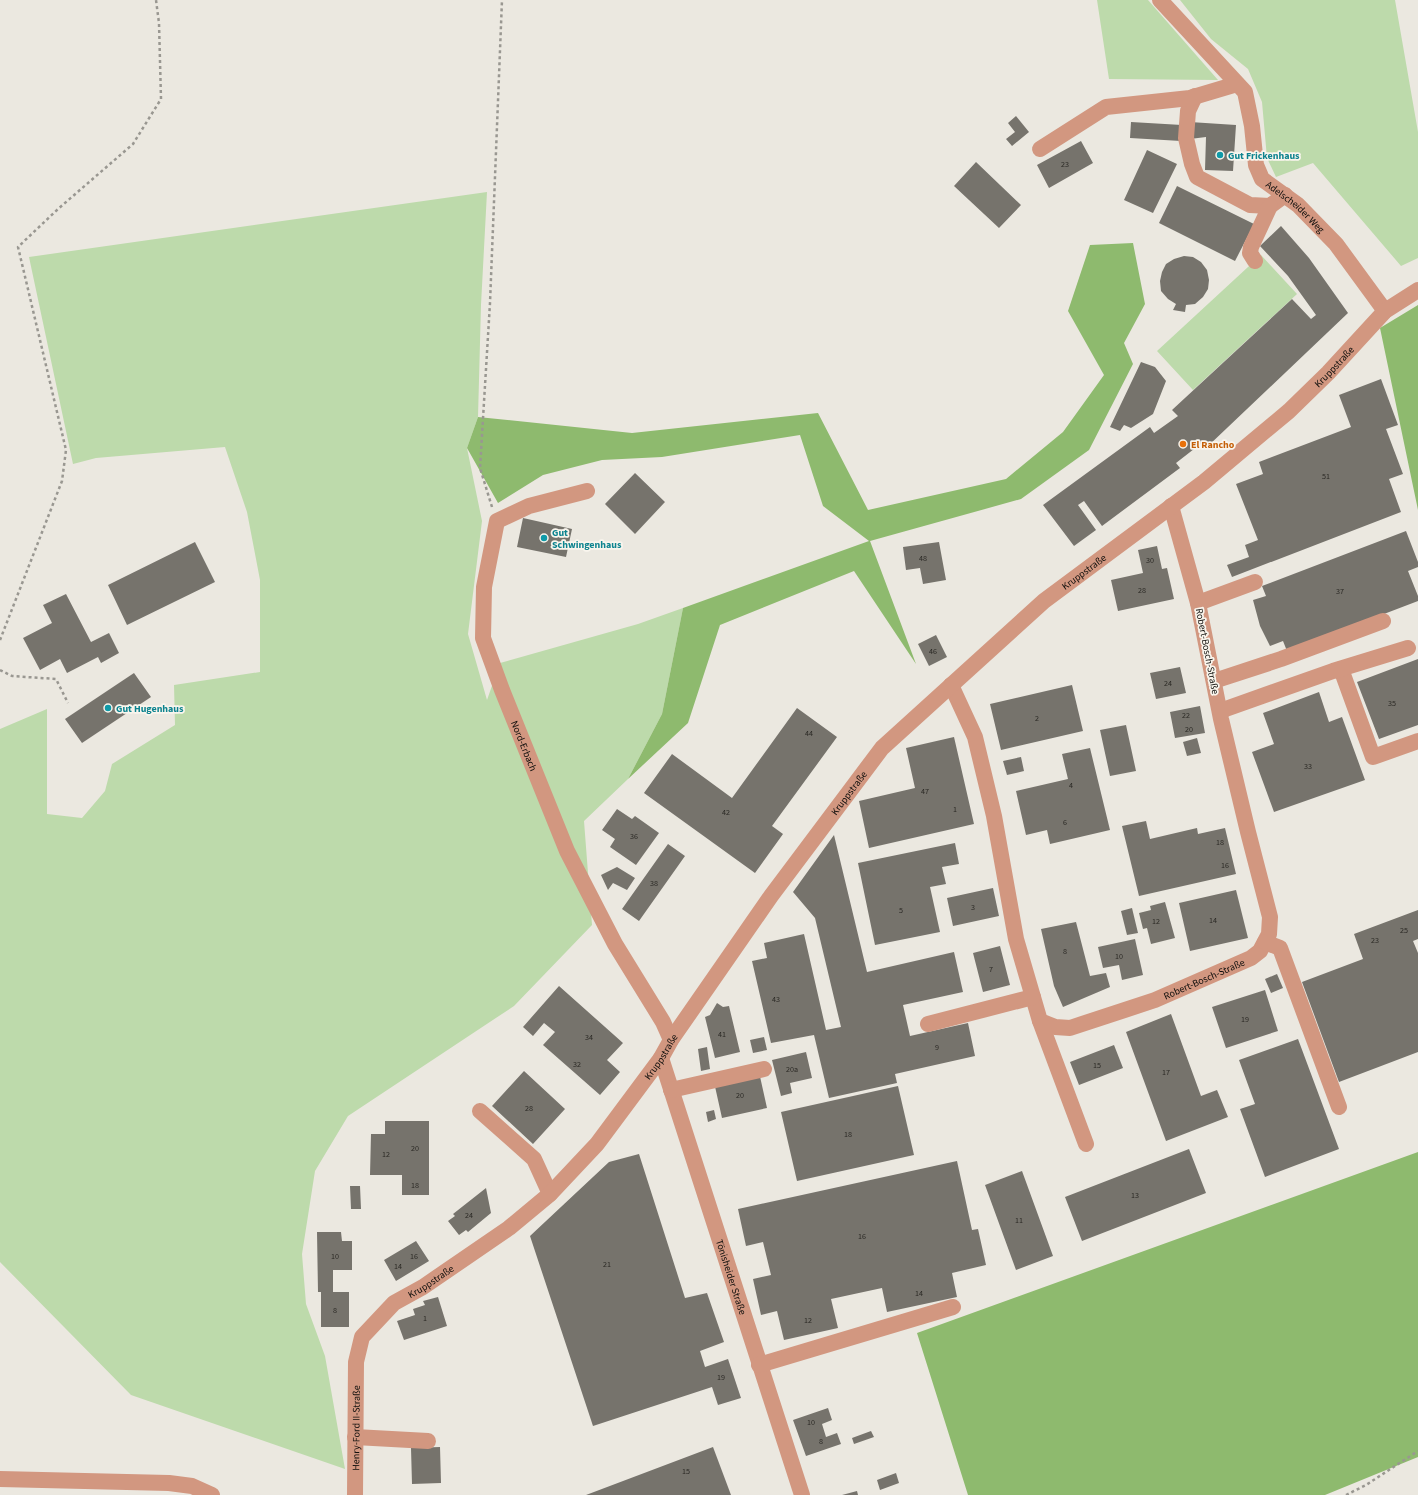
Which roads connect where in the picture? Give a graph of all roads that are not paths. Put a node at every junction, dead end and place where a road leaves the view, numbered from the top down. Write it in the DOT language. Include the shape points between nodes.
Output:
graph roads {
  1 [pos="1160,0"];
  2 [pos="1238,84"];
  3 [pos="1195,96"];
  4 [pos="1040,149"];
  5 [pos="1285,195"];
  6 [pos="1270,206"];
  7 [pos="1255,261"];
  8 [pos="1418,290"];
  9 [pos="1385,311"];
  10 [pos="587,491"];
  11 [pos="1171,506"];
  12 [pos="1255,582"];
  13 [pos="1198,603"];
  14 [pos="1384,621"];
  15 [pos="1408,648"];
  16 [pos="1341,669"];
  17 [pos="1214,681"];
  18 [pos="951,686"];
  19 [pos="1220,711"];
  20 [pos="1418,741"];
  21 [pos="1265,942"];
  22 [pos="1033,996"];
  23 [pos="1040,1021"];
  24 [pos="928,1024"];
  25 [pos="671,1040"];
  26 [pos="661,1058"];
  27 [pos="764,1069"];
  28 [pos="671,1090"];
  29 [pos="1340,1107"];
  30 [pos="480,1111"];
  31 [pos="1086,1144"];
  32 [pos="550,1194"];
  33 [pos="953,1307"];
  34 [pos="356,1362"];
  35 [pos="759,1365"];
  36 [pos="356,1437"];
  37 [pos="428,1440"];
  38 [pos="0,1479"];
  39 [pos="212,1495"];
  40 [pos="355,1495"];
  41 [pos="802,1495"];
  1 -- 2 [label="street, Adelscheider Weg"];
  2 -- 3 [label="street"];
  2 -- 5 [label="street, Adelscheider Weg" via="1245,92 1256,165 1262,179"];
  3 -- 4 [label="street" via="1106,107"];
  3 -- 6 [label="street" via="1188,111 1186,138 1197,177 1250,205"];
  5 -- 6 [label="street"];
  5 -- 9 [label="street, Adelscheider Weg" via="1336,244"];
  6 -- 7 [label="street" via="1251,247 1250,253"];
  8 -- 9 [label="street, Kruppstraße"];
  9 -- 11 [label="street, Kruppstraße" via="1289,411 1204,482"];
  10 -- 25 [label="street, Nord-Erbach" via="529,506 497,521 484,587 483,638 567,851 615,944 663,1022"];
  11 -- 13 [label="street, Robert-Bosch-Straße"];
  11 -- 18 [label="street, Kruppstraße" via="1044,601"];
  12 -- 13 [label="street"];
  13 -- 17 [label="street, Robert-Bosch-Straße"];
  14 -- 17 [label="street"];
  15 -- 16 [label="street"];
  16 -- 19 [label="street"];
  16 -- 20 [label="street" via="1373,757"];
  17 -- 19 [label="street, Robert-Bosch-Straße"];
  18 -- 22 [label="street" via="975,737 994,816 1016,939"];
  18 -- 25 [label="street, Kruppstraße" via="908,723 868,765 771,896"];
  19 -- 21 [label="street, Robert-Bosch-Straße" via="1270,917 1269,934"];
  21 -- 23 [label="street, Robert-Bosch-Straße" via="1251,958 1155,1000 1070,1028 1055,1027"];
  21 -- 29 [label="street" via="1280,948"];
  22 -- 23 [label="street"];
  22 -- 24 [label="street"];
  23 -- 31 [label="street"];
  25 -- 26 [label="street, Kruppstraße"];
  26 -- 28 [label="street, Tönisheider Straße"];
  26 -- 32 [label="street, Kruppstraße" via="596,1144"];
  27 -- 28 [label="street"];
  28 -- 35 [label="street, Tönisheider Straße"];
  30 -- 32 [label="street" via="534,1159"];
  32 -- 34 [label="street, Kruppstraße" via="508,1228 423,1287 394,1303 362,1337"];
  33 -- 35 [label="street"];
  34 -- 36 [label="street, Henry-Ford II-Straße"];
  35 -- 41 [label="street, Tönisheider Straße"];
  36 -- 37 [label="street"];
  36 -- 40 [label="street, Henry-Ford II-Straße"];
  38 -- 39 [label="street" via="169,1483 192,1486"];
}
